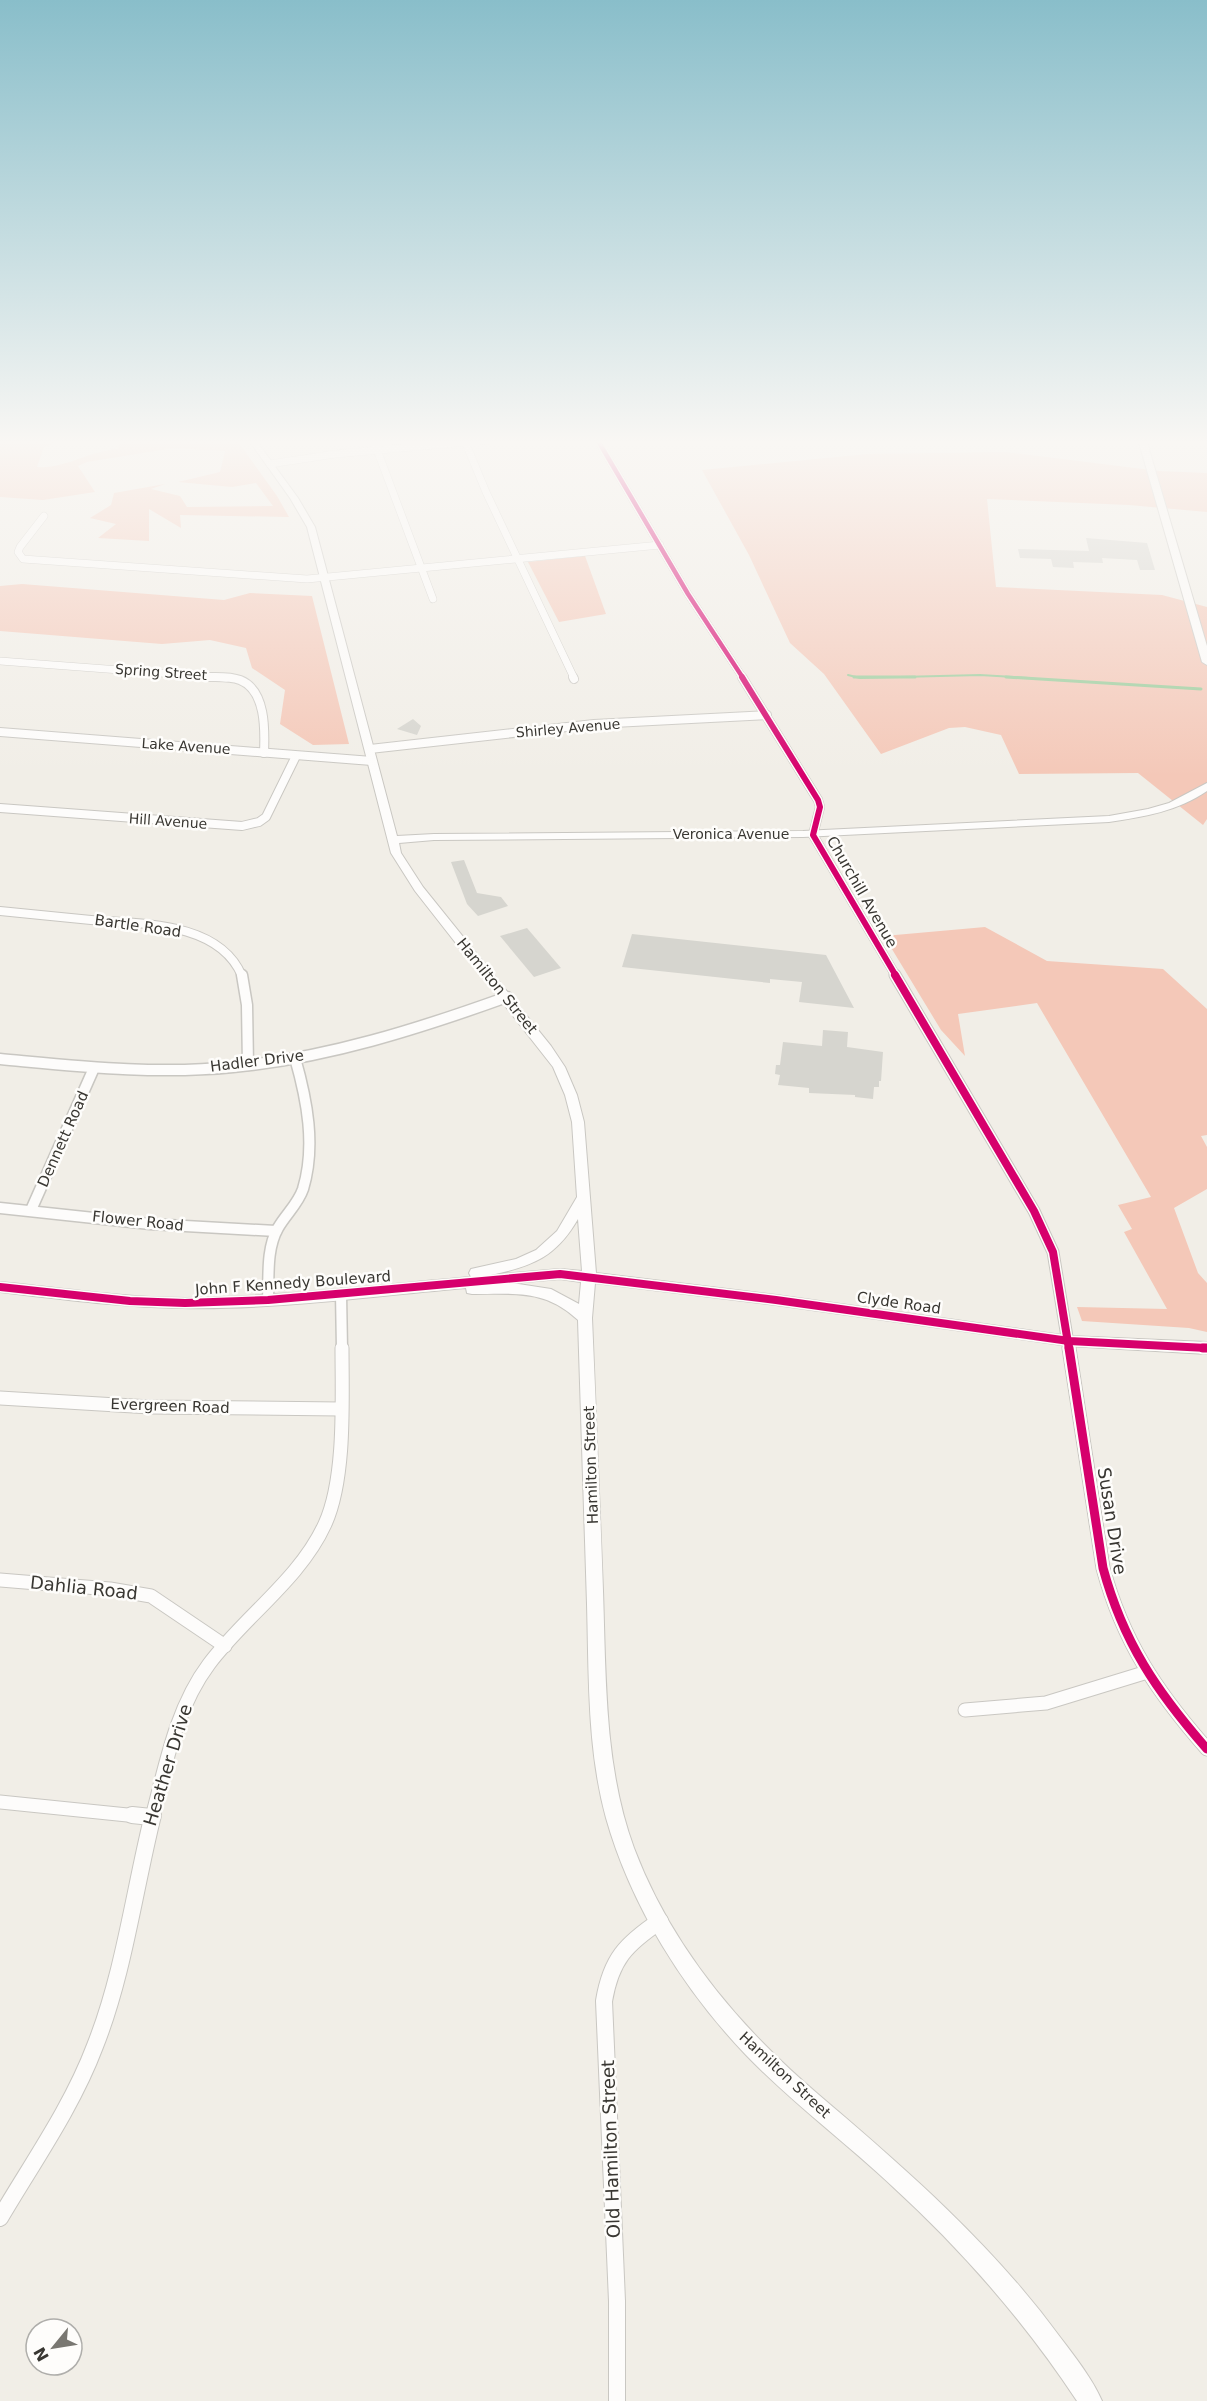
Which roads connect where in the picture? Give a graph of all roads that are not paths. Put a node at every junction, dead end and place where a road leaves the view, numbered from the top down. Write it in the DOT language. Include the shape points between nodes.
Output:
graph roads {
  1 [pos="18,551"];
  2 [pos="318,551"];
  3 [pos="414,551"];
  4 [pos="515,551"];
  5 [pos="603,551"];
  6 [pos="664,551"];
  7 [pos="1175,551"];
  8 [pos="519,560"];
  9 [pos="421,569"];
  10 [pos="326,578"];
  11 [pos="433,599"];
  12 [pos="0,661"];
  13 [pos="1207,662"];
  14 [pos="574,679"];
  15 [pos="767,715"];
  16 [pos="0,732"];
  17 [pos="370,749"];
  18 [pos="264,753"];
  19 [pos="296,756"];
  20 [pos="372,761"];
  21 [pos="1207,786"];
  22 [pos="0,808"];
  23 [pos="813,833"];
  24 [pos="391,840"];
  25 [pos="0,911"];
  26 [pos="507,997"];
  27 [pos="295,1058"];
  28 [pos="0,1059"];
  29 [pos="248,1065"];
  30 [pos="94,1068"];
  31 [pos="583,1198"];
  32 [pos="0,1208"];
  33 [pos="31,1210"];
  34 [pos="276,1231"];
  35 [pos="589,1276"];
  36 [pos="0,1287"];
  37 [pos="407,1288"];
  38 [pos="341,1294"];
  39 [pos="268,1300"];
  40 [pos="585,1317"];
  41 [pos="1069,1341"];
  42 [pos="1207,1348"];
  43 [pos="0,1398"];
  44 [pos="340,1409"];
  45 [pos="0,1580"];
  46 [pos="225,1646"];
  47 [pos="1144,1673"];
  48 [pos="965,1710"];
  49 [pos="1207,1749"];
  50 [pos="0,1802"];
  51 [pos="151,1817"];
  52 [pos="660,1921"];
  53 [pos="0,2218"];
  54 [pos="617,2401"];
  55 [pos="1090,2401"];
  1 -- 10 [label="street" via="23,560"];
  2 -- 10 [label="street, Hamilton Street"];
  3 -- 9 [label="street"];
  4 -- 8 [label="street"];
  5 -- 8 [label="street"];
  6 -- 15 [label="street, Churchill Avenue" via="710,631"];
  7 -- 13 [label="street"];
  8 -- 9 [label="street"];
  8 -- 14 [label="street"];
  9 -- 10 [label="street"];
  9 -- 11 [label="street"];
  10 -- 17 [label="street, Hamilton Street"];
  12 -- 18 [label="street, Spring Street" via="238,679 255,692"];
  15 -- 17 [label="street, Shirley Avenue" via="594,724"];
  15 -- 23 [label="street, Churchill Avenue" via="818,800 820,807"];
  16 -- 18 [label="street, Lake Avenue"];
  17 -- 20 [label="street, Hamilton Street"];
  18 -- 19 [label="street, Lake Avenue"];
  19 -- 20 [label="street, Lake Avenue"];
  19 -- 22 [label="street, Hill Avenue" via="266,816 242,826"];
  20 -- 24 [label="street, Hamilton Street"];
  21 -- 23 [label="street, Veronica Avenue" via="1171,807 1109,819"];
  23 -- 24 [label="street, Veronica Avenue"];
  23 -- 41 [label="street, Churchill Avenue" via="1034,1211 1053,1252"];
  24 -- 26 [label="street, Hamilton Street" via="419,890"];
  25 -- 29 [label="street, Bartle Road" via="163,927 213,945 228,955 245,984"];
  26 -- 27 [label="street, Hadler Drive" via="395,1035"];
  26 -- 31 [label="street, Hamilton Street" via="559,1067 571,1095 578,1122"];
  27 -- 29 [label="street, Hadler Drive"];
  27 -- 34 [label="street" via="307,1103 306,1178 297,1203"];
  28 -- 30 [label="street, Hadler Drive"];
  29 -- 30 [label="street, Hadler Drive"];
  30 -- 33 [label="street, Dennett Road"];
  31 -- 35 [label="street, Hamilton Street"];
  31 -- 37 [label="street" via="557,1241 540,1254 514,1264"];
  32 -- 33 [label="street, Flower Road"];
  33 -- 34 [label="street, Flower Road" via="150,1224"];
  34 -- 39 [label="street"];
  35 -- 37 [label="street, John F Kennedy Boulevard" via="532,1275"];
  35 -- 40 [label="street, Hamilton Street"];
  35 -- 41 [label="street, Clyde Road"];
  36 -- 39 [label="street, John F Kennedy Boulevard" via="130,1301"];
  37 -- 38 [label="street, John F Kennedy Boulevard"];
  37 -- 40 [label="street" via="538,1290 574,1305"];
  38 -- 39 [label="street, John F Kennedy Boulevard"];
  38 -- 44 [label="street, Heather Drive"];
  40 -- 52 [label="street, Hamilton Street" via="599,1696 607,1782 624,1842"];
  41 -- 42 [label="street, Clyde Road"];
  41 -- 47 [label="street, Susan Drive" via="1110,1602"];
  43 -- 44 [label="street, Evergreen Road" via="150,1407"];
  44 -- 46 [label="street, Heather Drive" via="333,1505 325,1526 274,1593"];
  45 -- 46 [label="street, Dahlia Road" via="151,1596"];
  46 -- 51 [label="street, Heather Drive" via="182,1712"];
  47 -- 48 [label="street" via="1046,1703"];
  47 -- 49 [label="street, Susan Drive"];
  50 -- 51 [label="street"];
  51 -- 53 [label="street, Heather Drive" via="104,2021 92,2056"];
  52 -- 54 [label="street, Old Hamilton Street" via="633,1938 613,1963 604,2001 617,2301"];
  52 -- 55 [label="street, Hamilton Street" via="702,1988 752,2048 973,2248 1040,2328"];
}
